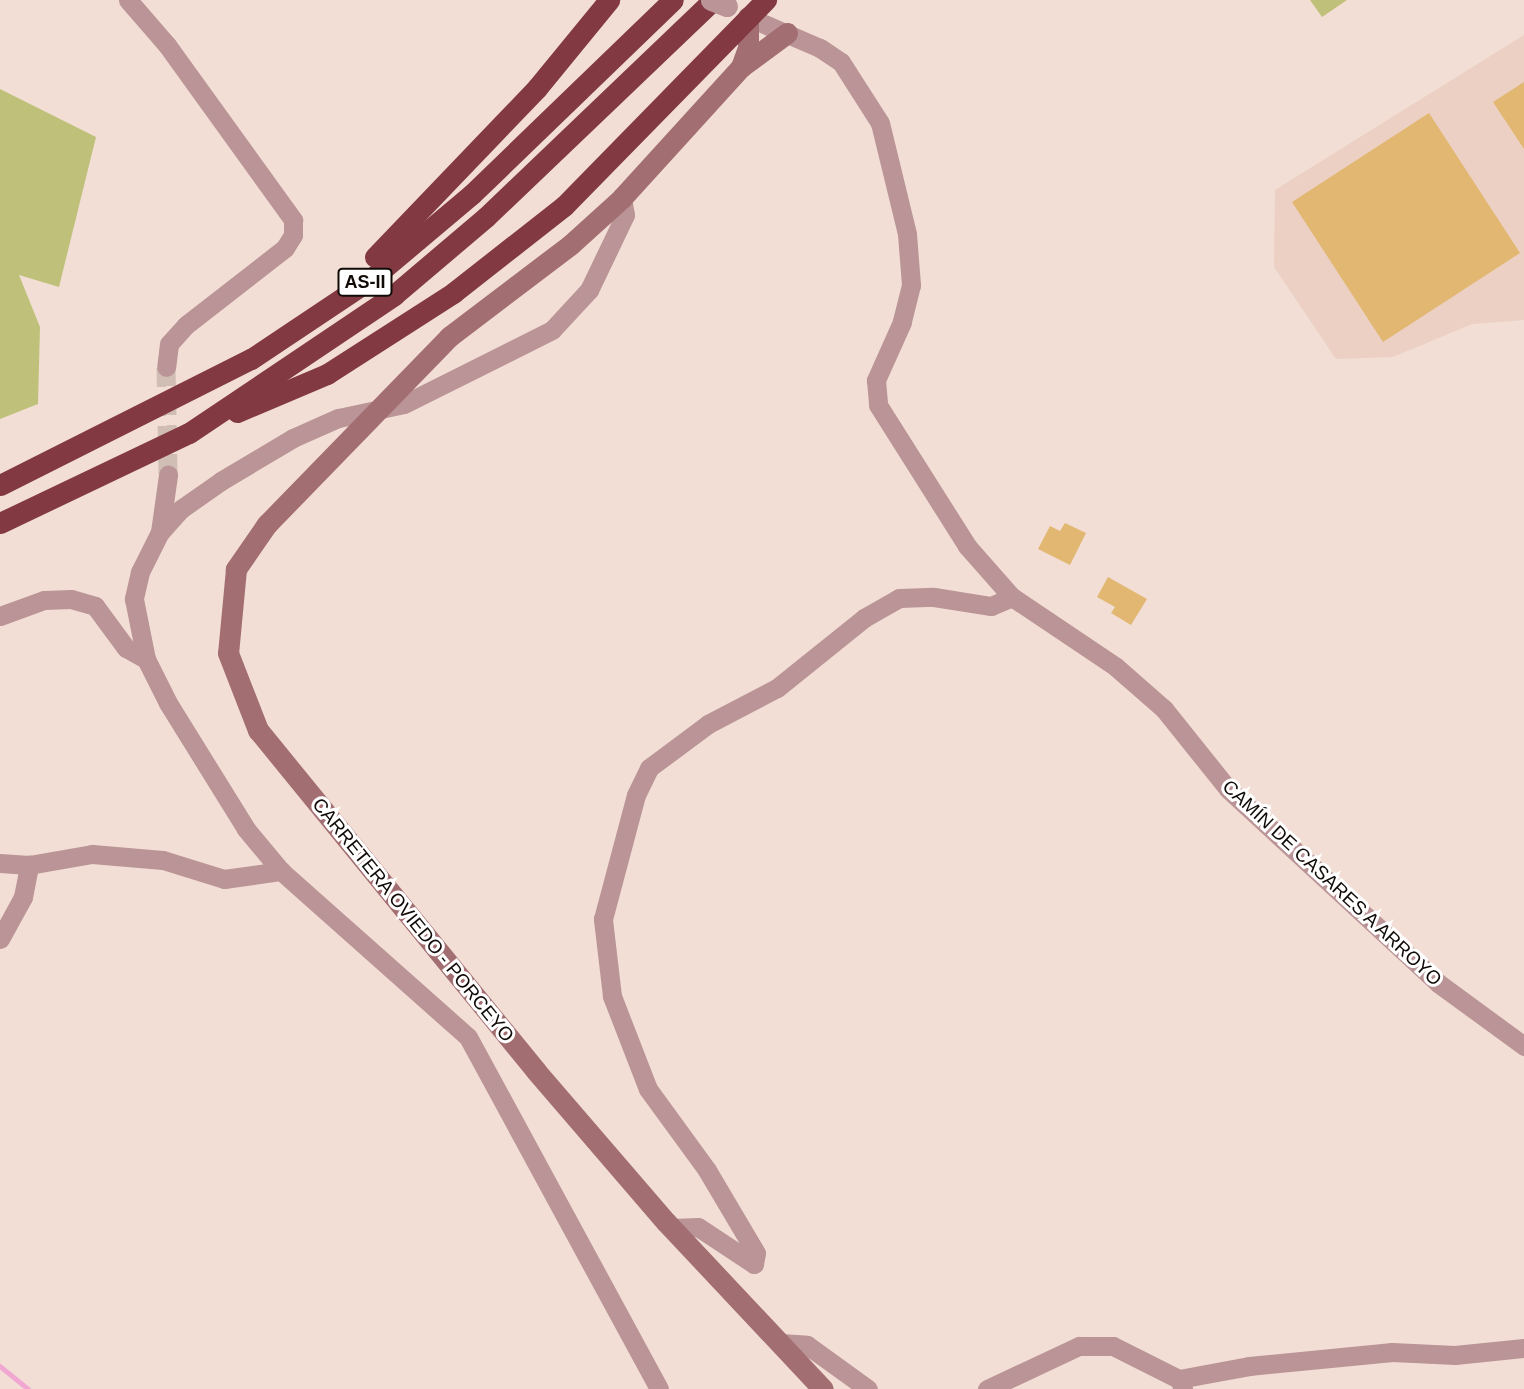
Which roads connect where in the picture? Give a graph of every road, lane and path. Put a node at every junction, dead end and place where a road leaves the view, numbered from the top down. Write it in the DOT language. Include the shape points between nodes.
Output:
graph roads {
  1 [pos="128,0"];
  2 [pos="609,0"];
  3 [pos="673,0"];
  4 [pos="766,0"];
  5 [pos="717,2"];
  6 [pos="748,17"];
  7 [pos="787,33"];
  8 [pos="741,67"];
  9 [pos="622,198"];
  10 [pos="251,359"];
  11 [pos="166,367"];
  12 [pos="375,413"];
  13 [pos="189,433"];
  14 [pos="168,475"];
  15 [pos="0,485"];
  16 [pos="0,523"];
  17 [pos="160,532"];
  18 [pos="1012,597"];
  19 [pos="0,616"];
  20 [pos="146,659"];
  21 [pos="0,863"];
  22 [pos="29,865"];
  23 [pos="281,872"];
  24 [pos="0,939"];
  25 [pos="1524,1046"];
  26 [pos="671,1228"];
  27 [pos="782,1343"];
  28 [pos="1524,1348"];
  29 [pos="1181,1384"];
  30 [pos="659,1389"];
  31 [pos="823,1389"];
  32 [pos="868,1389"];
  33 [pos="986,1389"];
  1 -- 11 [label="street" via="167,45 293,220 293,235 285,248 186,325 169,344"];
  2 -- 10 [label="highway" via="537,88 386,249"];
  3 -- 10 [label="highway, AS-II" via="472,194 371,279"];
  4 -- 6 [label="highway"];
  5 -- 13 [label="highway, AS-II" via="486,217 394,295"];
  6 -- 7 [label="street, CAMÍN DE CASARES A ARROYO"];
  6 -- 8 [label="main road" via="748,48"];
  6 -- 13 [label="highway" via="564,206 453,293 327,374"];
  7 -- 8 [label="main road, CARRETERA OVIEDO - PORCEYO"];
  7 -- 18 [label="street, CAMÍN DE CASARES A ARROYO" via="831,55 856,81 880,123 892,165 908,234 911,285 902,322 876,380 878,405 967,546"];
  8 -- 9 [label="main road, CARRETERA OVIEDO - PORCEYO"];
  9 -- 12 [label="main road, CARRETERA OVIEDO - PORCEYO" via="570,245 449,337"];
  9 -- 12 [label="street, CARRETERA OVIEDO - PORCEYO" via="625,215 589,290 571,314 534,340 404,404"];
  10 -- 15 [label="highway, AS-II"];
  12 -- 17 [label="street" via="338,418 293,438 201,495"];
  12 -- 26 [label="main road, CARRETERA OVIEDO - PORCEYO" via="267,524 236,569 228,653 237,684 258,730 536,1071"];
  13 -- 16 [label="highway, AS-II"];
  14 -- 17 [label="street"];
  17 -- 20 [label="street" via="140,572 134,599"];
  18 -- 25 [label="street, CAMÍN DE CASARES A ARROYO" via="1116,667 1164,709 1228,789 1438,983"];
  18 -- 26 [label="street" via="991,606 934,597 899,598 864,618 777,688 708,724 649,768 636,795 603,919 612,996 648,1089 707,1170 756,1253 754,1264 698,1227"];
  19 -- 20 [label="street" via="44,600 71,599 95,606 126,648"];
  20 -- 23 [label="street" via="168,704 246,829"];
  21 -- 22 [label="street"];
  22 -- 23 [label="street" via="92,854 163,860 223,879"];
  22 -- 24 [label="street" via="23,897"];
  23 -- 30 [label="street" via="468,1037"];
  26 -- 27 [label="main road, CARRETERA OVIEDO - PORCEYO"];
  27 -- 31 [label="main road, CARRETERA OVIEDO - PORCEYO"];
  27 -- 32 [label="street" via="807,1345"];
  28 -- 29 [label="street" via="1455,1355 1392,1352 1249,1366"];
  29 -- 33 [label="street" via="1113,1346 1079,1346"];
}
